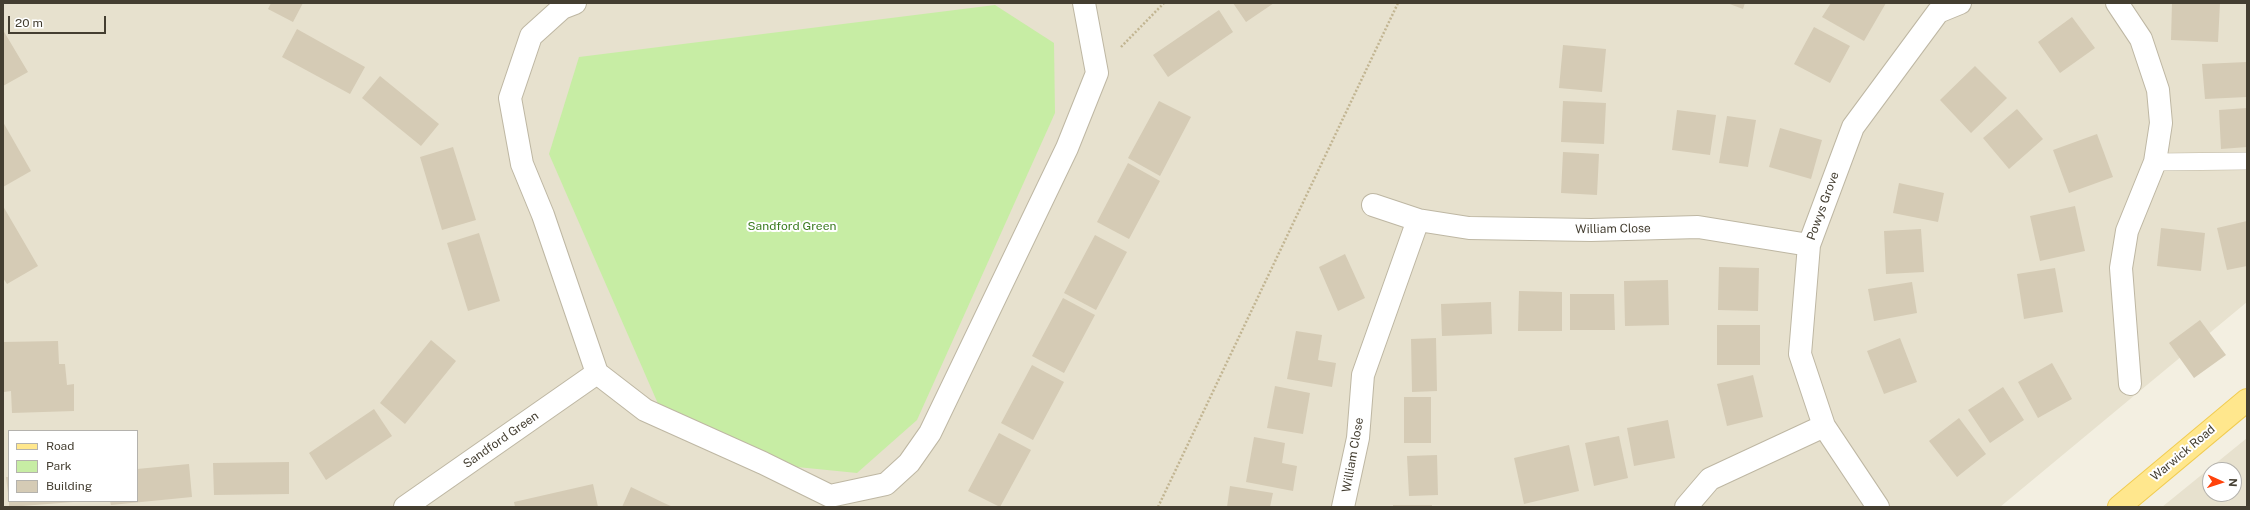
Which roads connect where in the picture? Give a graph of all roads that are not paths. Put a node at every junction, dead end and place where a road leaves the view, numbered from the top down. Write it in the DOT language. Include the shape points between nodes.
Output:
graph roads {
  1 [pos="575,3"];
  2 [pos="1084,3"];
  3 [pos="1960,3"];
  4 [pos="2117,3"];
  5 [pos="1931,8"];
  6 [pos="2247,161"];
  7 [pos="2155,162"];
  8 [pos="1373,205"];
  9 [pos="1418,220"];
  10 [pos="1809,245"];
  11 [pos="597,373"];
  12 [pos="2130,384"];
  13 [pos="2247,400"];
  14 [pos="1824,426"];
  15 [pos="405,507"];
  16 [pos="1343,507"];
  17 [pos="1686,507"];
  18 [pos="1878,507"];
  19 [pos="2119,507"];
  1 -- 11 [label="street" via="562,8 531,36 510,98 522,164 543,215"];
  2 -- 11 [label="street" via="1097,73 1067,148 930,433 909,463 886,484 830,496 645,410"];
  3 -- 5 [label="street, Powys Grove"];
  4 -- 7 [label="street" via="2141,39 2158,90 2160,123"];
  5 -- 10 [label="street, Powys Grove" via="1853,128"];
  6 -- 7 [label="lane"];
  7 -- 12 [label="street" via="2128,231 2121,268"];
  8 -- 9 [label="street, William Close"];
  9 -- 10 [label="street, William Close" via="1469,228 1698,228"];
  9 -- 16 [label="street, William Close" via="1363,375 1358,438"];
  10 -- 14 [label="street, Powys Grove" via="1800,354"];
  11 -- 15 [label="street, Sandford Green"];
  13 -- 19 [label="main road, Warwick Road"];
  14 -- 17 [label="street" via="1710,480"];
  14 -- 18 [label="street, Powys Grove"];
}
